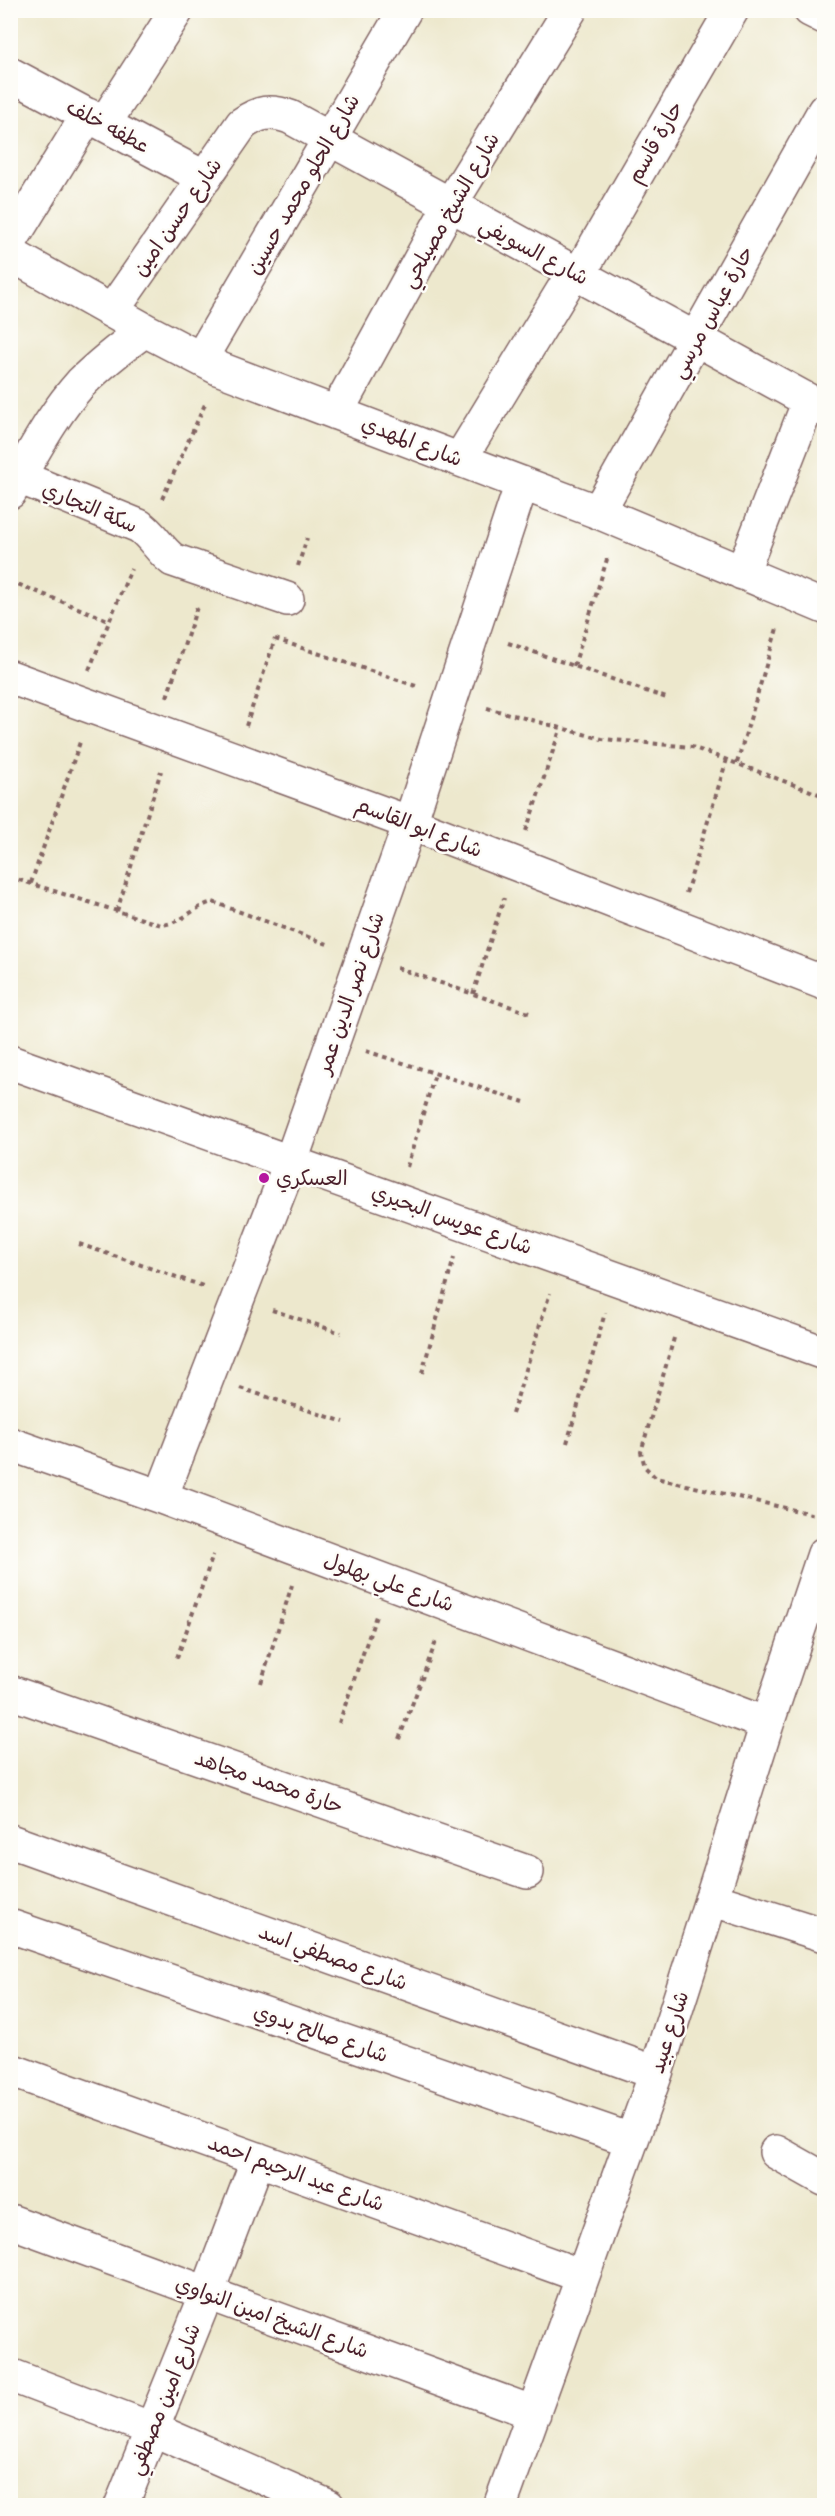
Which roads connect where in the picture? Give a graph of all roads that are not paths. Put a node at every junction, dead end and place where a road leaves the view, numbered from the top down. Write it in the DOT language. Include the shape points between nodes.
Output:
graph roads {
  1 [pos="177,10"];
  2 [pos="405,10"];
  3 [pos="570,10"];
  4 [pos="732,10"];
  5 [pos="810,10"];
  6 [pos="825,17"];
  7 [pos="10,74"];
  8 [pos="825,111"];
  9 [pos="96,120"];
  10 [pos="242,124"];
  11 [pos="329,139"];
  12 [pos="205,178"];
  13 [pos="450,205"];
  14 [pos="10,242"];
  15 [pos="10,254"];
  16 [pos="576,273"];
  17 [pos="112,311"];
  18 [pos="145,330"];
  19 [pos="697,339"];
  20 [pos="211,363"];
  21 [pos="820,404"];
  22 [pos="336,413"];
  23 [pos="460,459"];
  24 [pos="18,466"];
  25 [pos="522,483"];
  26 [pos="608,516"];
  27 [pos="742,573"];
  28 [pos="287,599"];
  29 [pos="823,602"];
  30 [pos="10,677"];
  31 [pos="410,823"];
  32 [pos="825,983"];
  33 [pos="10,1062"];
  34 [pos="291,1161"];
  35 [pos="825,1353"];
  36 [pos="10,1444"];
  37 [pos="161,1497"];
  38 [pos="825,1554"];
  39 [pos="10,1692"];
  40 [pos="767,1724"];
  41 [pos="10,1841"];
  42 [pos="527,1872"];
  43 [pos="711,1899"];
  44 [pos="10,1926"];
  45 [pos="825,1935"];
  46 [pos="10,2070"];
  47 [pos="656,2073"];
  48 [pos="631,2140"];
  49 [pos="776,2152"];
  50 [pos="258,2159"];
  51 [pos="825,2180"];
  52 [pos="10,2221"];
  53 [pos="582,2276"];
  54 [pos="207,2293"];
  55 [pos="10,2376"];
  56 [pos="534,2413"];
  57 [pos="152,2429"];
  58 [pos="121,2505"];
  59 [pos="328,2505"];
  60 [pos="500,2505"];
  1 -- 9 [label="street"];
  2 -- 11 [label="street, شارع الحلو محمد حسين"];
  3 -- 13 [label="street, شارع الشيخ مصيلحي"];
  4 -- 16 [label="street, حارة قاسم"];
  5 -- 6 [label="street"];
  7 -- 9 [label="street, عطفه خلف"];
  8 -- 19 [label="street, حارة عباس مرسي"];
  9 -- 12 [label="street, عطفه خلف"];
  9 -- 14 [label="street"];
  10 -- 11 [label="street, شارع السويفي" via="257,114 274,111"];
  10 -- 12 [label="street, شارع حسن امين"];
  11 -- 13 [label="street, شارع السويفي"];
  11 -- 20 [label="street, شارع الحلو محمد حسين"];
  12 -- 17 [label="street, شارع حسن امين"];
  13 -- 16 [label="street, شارع السويفي"];
  13 -- 22 [label="street, شارع الشيخ مصيلحي"];
  15 -- 17 [label="street, شارع المهدي"];
  16 -- 19 [label="street, شارع السويفي"];
  16 -- 23 [label="street, حارة قاسم"];
  17 -- 18 [label="street, شارع المهدي"];
  18 -- 20 [label="street, شارع المهدي"];
  18 -- 24 [label="street" via="81,384"];
  19 -- 21 [label="street, شارع السويفي"];
  19 -- 26 [label="street, حارة عباس مرسي"];
  20 -- 22 [label="street, شارع المهدي"];
  21 -- 27 [label="street"];
  22 -- 23 [label="street, شارع المهدي"];
  23 -- 25 [label="street, شارع المهدي"];
  24 -- 28 [label="street, سكة التجاري" via="148,531 163,553 173,560"];
  25 -- 26 [label="street, شارع المهدي"];
  25 -- 31 [label="street, شارع نصر الدين عمر"];
  26 -- 27 [label="street, شارع المهدي"];
  27 -- 29 [label="street, شارع المهدي"];
  30 -- 31 [label="street, شارع ابو القاسم"];
  31 -- 32 [label="street, شارع ابو القاسم"];
  31 -- 34 [label="street, شارع نصر الدين عمر"];
  33 -- 34 [label="street, شارع عويس البحيري"];
  34 -- 35 [label="street, شارع عويس البحيري"];
  34 -- 37 [label="street, شارع نصر الدين عمر"];
  36 -- 37 [label="street, شارع علي بهلول"];
  37 -- 40 [label="street, شارع علي بهلول"];
  38 -- 40 [label="street, شارع عبيد"];
  39 -- 42 [label="street, حارة محمد مجاهد"];
  40 -- 43 [label="street, شارع عبيد"];
  41 -- 47 [label="street, شارع مصطفي اسد"];
  43 -- 45 [label="street"];
  43 -- 47 [label="street, شارع عبيد"];
  44 -- 48 [label="street, شارع صالح بدوي"];
  46 -- 50 [label="street, شارع عبد الرحيم احمد"];
  47 -- 48 [label="street, شارع عبيد"];
  48 -- 53 [label="street, شارع عبيد"];
  49 -- 51 [label="street"];
  50 -- 53 [label="street, شارع عبد الرحيم احمد"];
  50 -- 54 [label="street, شارع امين مصطفي"];
  52 -- 54 [label="street, شارع الشيخ امين النواوي"];
  53 -- 56 [label="street, شارع عبيد"];
  54 -- 56 [label="street, شارع الشيخ امين النواوي"];
  54 -- 57 [label="street, شارع امين مصطفي"];
  55 -- 57 [label="street"];
  56 -- 60 [label="street, شارع عبيد"];
  57 -- 58 [label="street, شارع امين مصطفي"];
  57 -- 59 [label="street"];
}
